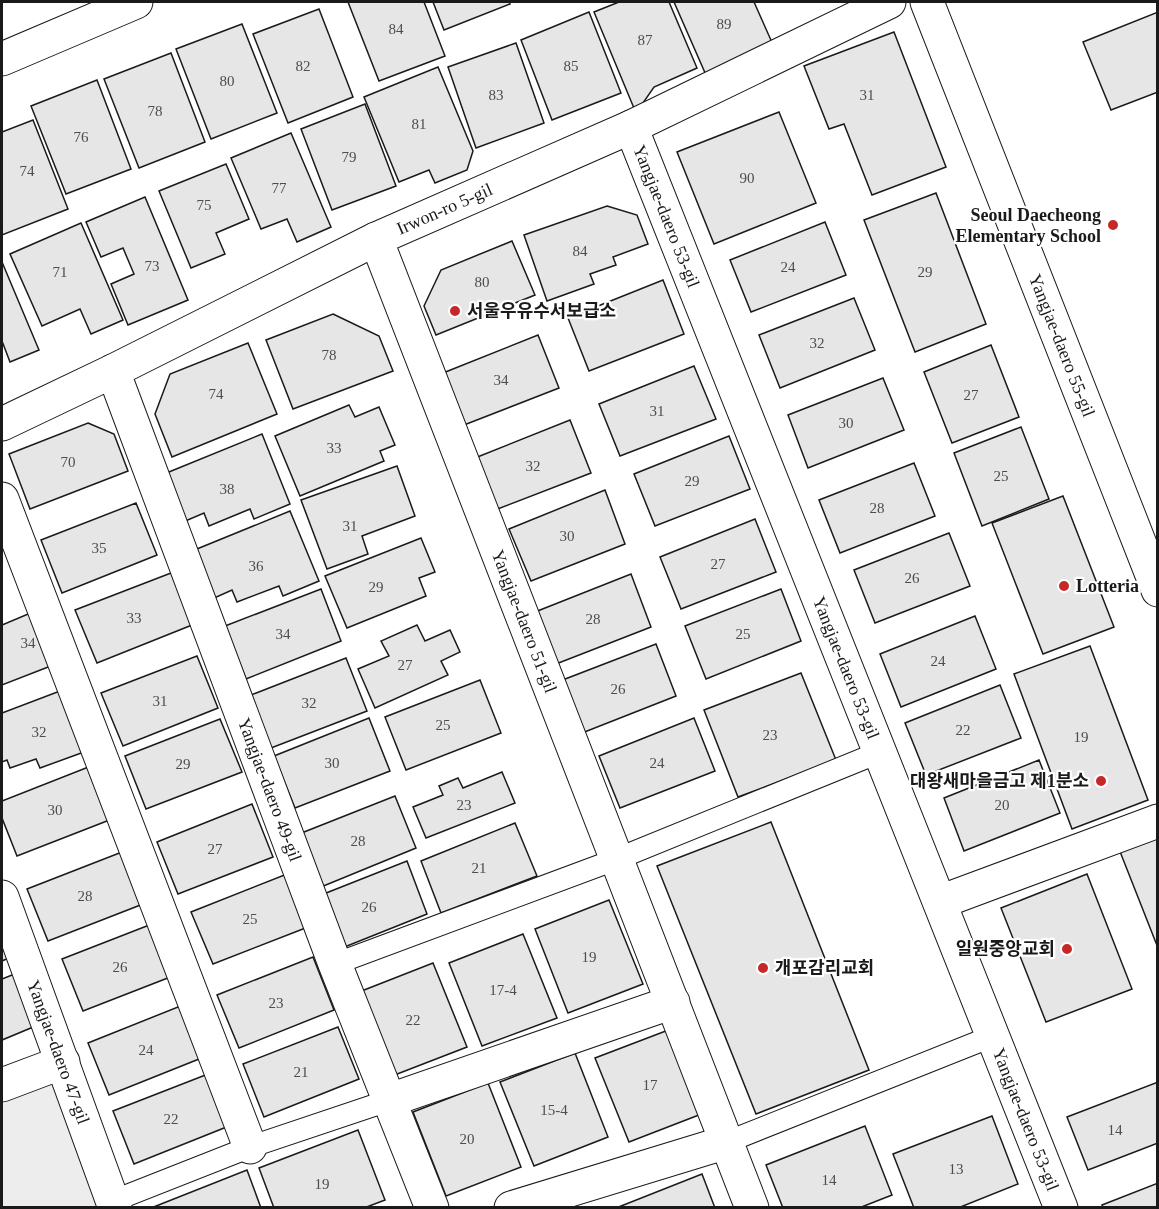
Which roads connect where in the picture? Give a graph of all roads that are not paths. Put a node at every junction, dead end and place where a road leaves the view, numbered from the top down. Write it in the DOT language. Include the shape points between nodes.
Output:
graph roads {
  1 [pos="136,2"];
  2 [pos="889,2"];
  3 [pos="927,2"];
  4 [pos="2,59"];
  5 [pos="631,127"];
  6 [pos="376,239"];
  7 [pos="113,371"];
  8 [pos="2,424"];
  9 [pos="2,499"];
  10 [pos="1158,590"];
  11 [pos="880,753"];
  12 [pos="1158,821"];
  13 [pos="617,859"];
  14 [pos="2,897"];
  15 [pos="940,902"];
  16 [pos="335,964"];
  17 [pos="673,1002"];
  18 [pos="993,1036"];
  19 [pos="63,1062"];
  20 [pos="2,1085"];
  21 [pos="390,1100"];
  22 [pos="727,1142"];
  23 [pos="250,1147"];
  24 [pos="114,1204"];
  25 [pos="432,1208"];
  26 [pos="511,1208"];
  27 [pos="752,1208"];
  28 [pos="1061,1208"];
  1 -- 4 [label="street"];
  2 -- 5 [label="street, Irwon-ro 5-gil"];
  3 -- 10 [label="street, Yangjae-daero 55-gil"];
  5 -- 6 [label="street, Irwon-ro 5-gil"];
  5 -- 11 [label="street, Yangjae-daero 53-gil"];
  6 -- 7 [label="street, Irwon-ro 5-gil"];
  6 -- 13 [label="street, Yangjae-daero 51-gil"];
  7 -- 8 [label="street, Irwon-ro 5-gil"];
  7 -- 16 [label="street, Yangjae-daero 49-gil"];
  9 -- 23 [label="street"];
  11 -- 13 [label="lane"];
  11 -- 15 [label="street, Yangjae-daero 53-gil"];
  12 -- 15 [label="street"];
  13 -- 16 [label="lane"];
  13 -- 17 [label="street, Yangjae-daero 51-gil"];
  14 -- 19 [label="street, Yangjae-daero 47-gil"];
  15 -- 18 [label="street, Yangjae-daero 53-gil"];
  16 -- 21 [label="street, Yangjae-daero 49-gil"];
  17 -- 21 [label="street"];
  17 -- 22 [label="street, Yangjae-daero 51-gil"];
  18 -- 22 [label="lane"];
  18 -- 28 [label="street, Yangjae-daero 53-gil"];
  19 -- 20 [label="street"];
  19 -- 24 [label="street, Yangjae-daero 47-gil"];
  21 -- 23 [label="lane"];
  21 -- 25 [label="street, Yangjae-daero 49-gil"];
  22 -- 26 [label="street"];
  22 -- 27 [label="street, Yangjae-daero 51-gil"];
  23 -- 24 [label="lane"];
}
